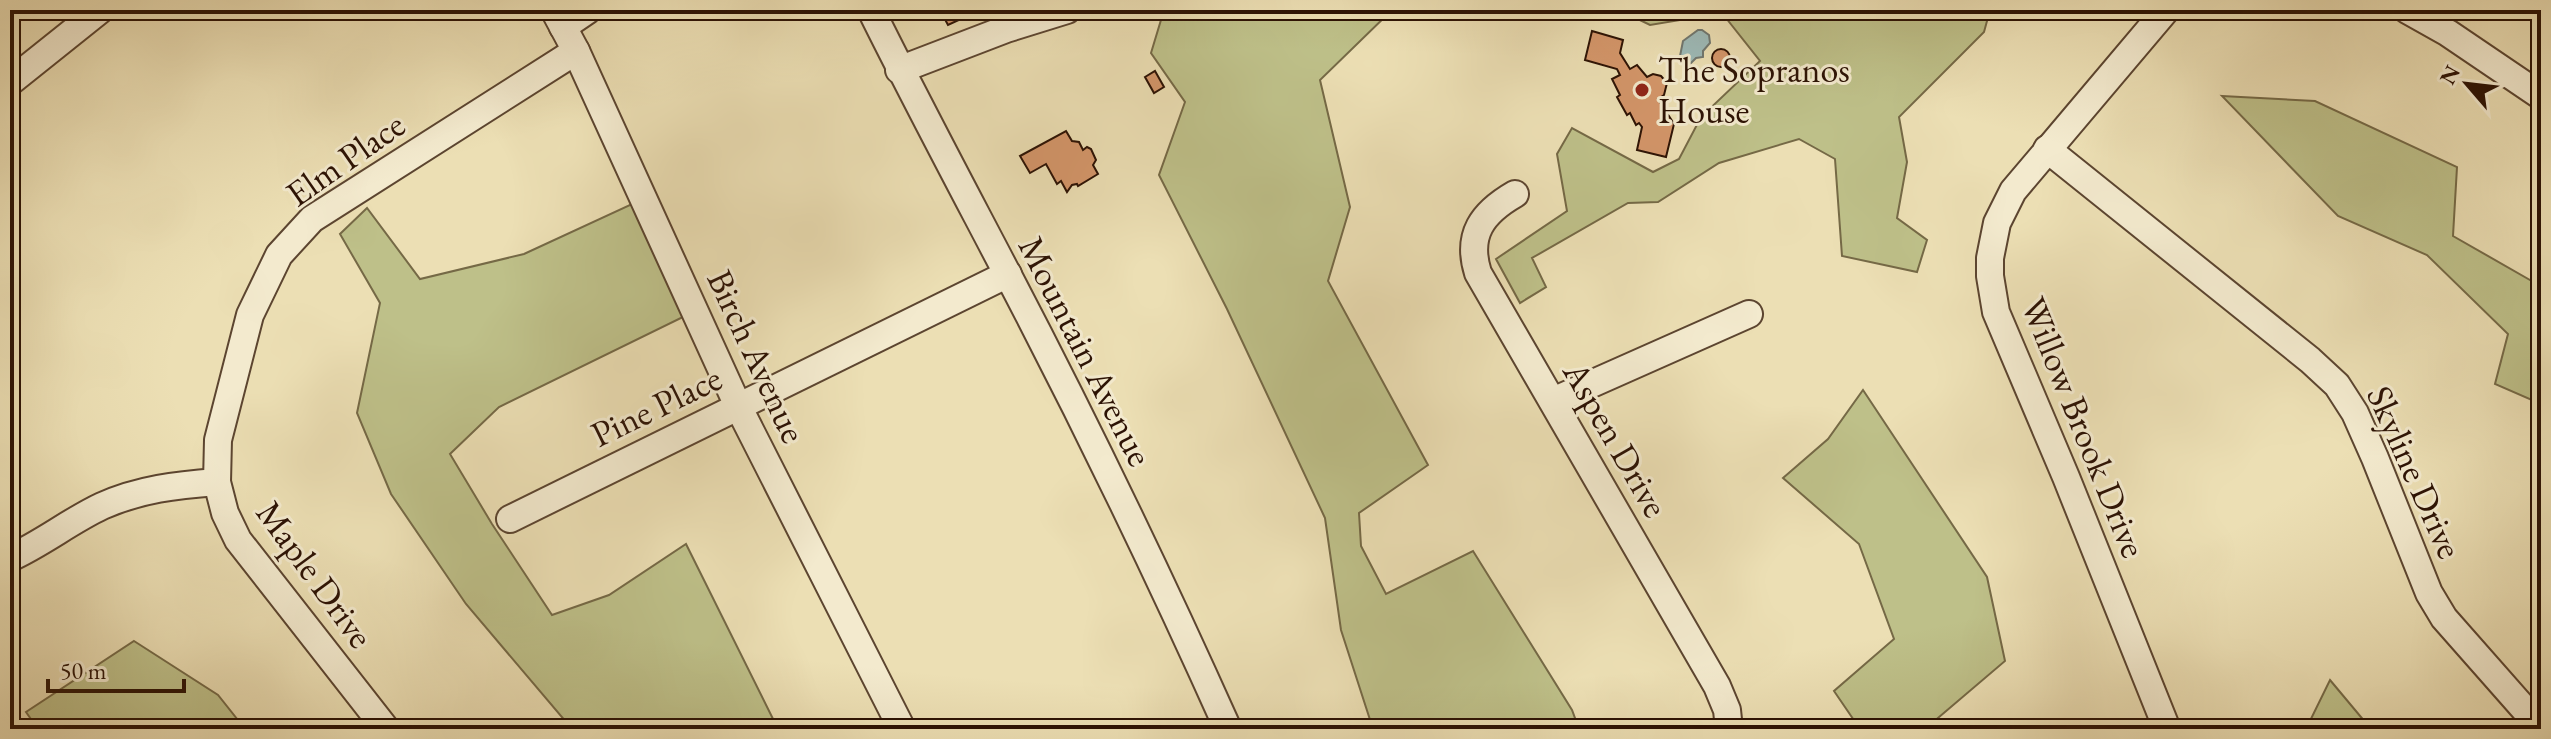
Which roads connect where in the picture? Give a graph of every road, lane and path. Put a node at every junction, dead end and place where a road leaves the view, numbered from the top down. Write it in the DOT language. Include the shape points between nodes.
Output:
graph roads {
  1 [pos="100,10"];
  2 [pos="588,10"];
  3 [pos="871,10"];
  4 [pos="1067,10"];
  5 [pos="2166,10"];
  6 [pos="2407,10"];
  7 [pos="558,19"];
  8 [pos="576,51"];
  9 [pos="899,70"];
  10 [pos="10,82"];
  11 [pos="2541,96"];
  12 [pos="2047,149"];
  13 [pos="1515,194"];
  14 [pos="1008,274"];
  15 [pos="1749,314"];
  16 [pos="1553,401"];
  17 [pos="738,406"];
  18 [pos="217,482"];
  19 [pos="510,519"];
  20 [pos="10,558"];
  21 [pos="2541,728"];
  22 [pos="386,729"];
  23 [pos="902,729"];
  24 [pos="1228,729"];
  25 [pos="1729,729"];
  26 [pos="2167,729"];
  1 -- 10 [label="street"];
  2 -- 7 [label="street"];
  3 -- 9 [label="street, Mountain Avenue"];
  4 -- 9 [label="street"];
  5 -- 12 [label="street, Willow Brook Drive"];
  6 -- 11 [label="street"];
  7 -- 8 [label="street, Birch Avenue"];
  8 -- 17 [label="street, Birch Avenue"];
  8 -- 18 [label="street, Elm Place" via="312,219 279,255 250,315 218,440"];
  9 -- 14 [label="street, Mountain Avenue"];
  12 -- 21 [label="street, Skyline Drive" via="2337,385 2375,458 2429,593 2444,618"];
  12 -- 26 [label="street, Willow Brook Drive" via="2013,191 1997,223 1990,258 1992,295"];
  13 -- 16 [label="street, Aspen Drive" via="1482,221 1475,262"];
  14 -- 17 [label="street, Pine Place"];
  14 -- 24 [label="street, Mountain Avenue" via="1124,504"];
  15 -- 16 [label="street"];
  16 -- 25 [label="street, Aspen Drive" via="1717,686"];
  17 -- 19 [label="street, Pine Place"];
  17 -- 23 [label="street, Birch Avenue"];
  18 -- 20 [label="street, Maple Drive" via="138,493"];
  18 -- 22 [label="street, Maple Drive" via="238,540"];
}
